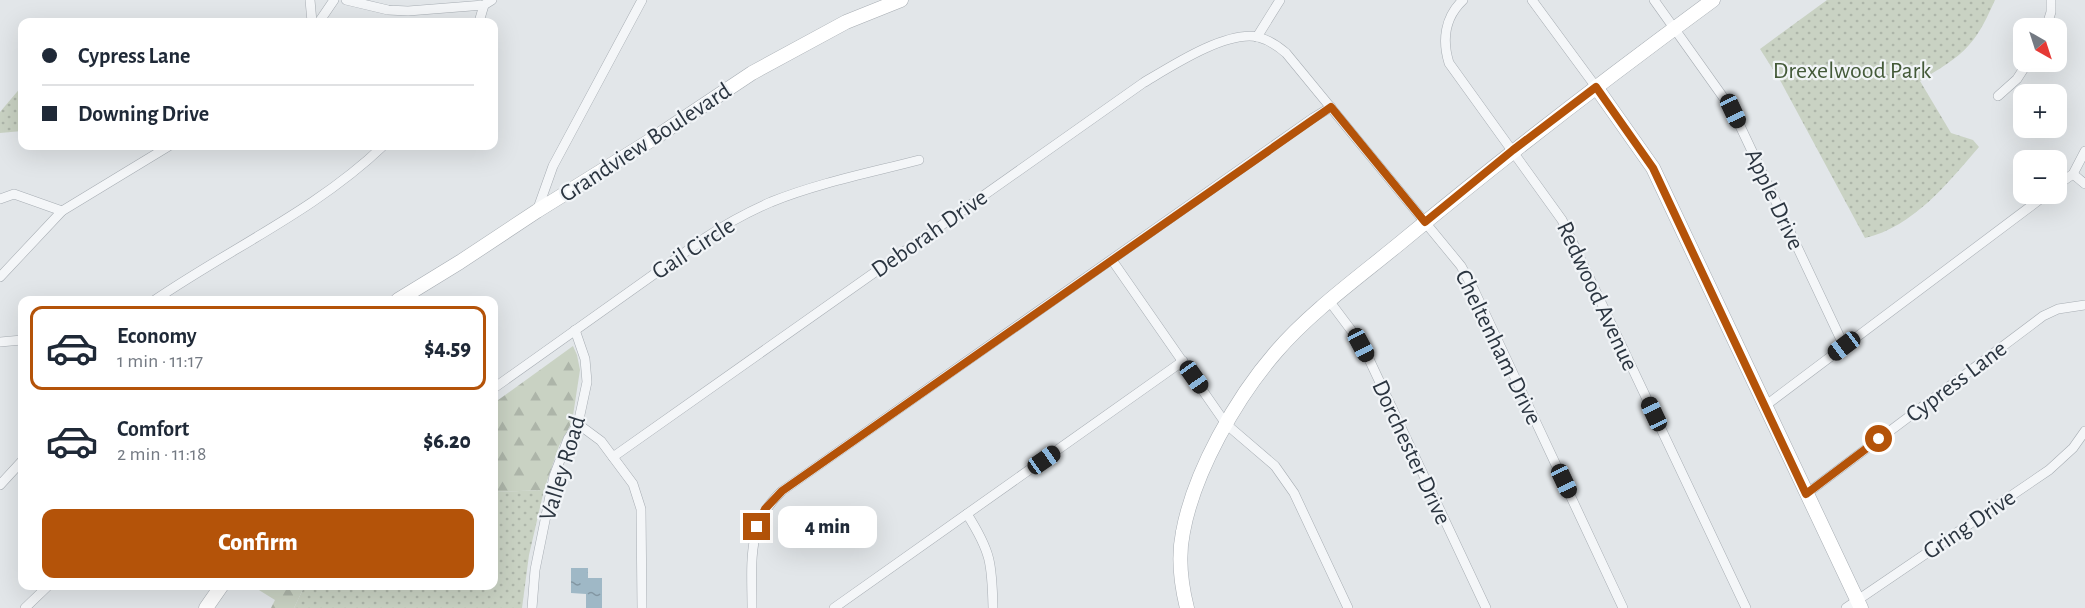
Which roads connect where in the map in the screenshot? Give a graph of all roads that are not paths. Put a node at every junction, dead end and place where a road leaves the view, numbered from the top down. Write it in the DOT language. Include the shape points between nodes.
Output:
graph roads {
  1 [pos="310,0"];
  2 [pos="334,0"];
  3 [pos="346,0"];
  4 [pos="642,0"];
  5 [pos="901,0"];
  6 [pos="1280,0"];
  7 [pos="1463,0"];
  8 [pos="1532,0"];
  9 [pos="1654,0"];
  10 [pos="1713,0"];
  11 [pos="2051,0"];
  12 [pos="488,3"];
  13 [pos="312,18"];
  14 [pos="322,18"];
  15 [pos="481,18"];
  16 [pos="2049,18"];
  17 [pos="1674,29"];
  18 [pos="1257,37"];
  19 [pos="2021,72"];
  20 [pos="1596,87"];
  21 [pos="1998,96"];
  22 [pos="1331,107"];
  23 [pos="162,150"];
  24 [pos="378,150"];
  25 [pos="1513,150"];
  26 [pos="2085,151"];
  27 [pos="919,160"];
  28 [pos="2073,174"];
  29 [pos="2067,178"];
  30 [pos="2085,184"];
  31 [pos="0,199"];
  32 [pos="2034,204"];
  33 [pos="62,211"];
  34 [pos="537,211"];
  35 [pos="1425,222"];
  36 [pos="1112,260"];
  37 [pos="0,277"];
  38 [pos="162,296"];
  39 [pos="405,296"];
  40 [pos="1330,302"];
  41 [pos="2085,305"];
  42 [pos="575,330"];
  43 [pos="18,340"];
  44 [pos="0,342"];
  45 [pos="1844,346"];
  46 [pos="1183,361"];
  47 [pos="498,385"];
  48 [pos="1765,406"];
  49 [pos="578,424"];
  50 [pos="1226,424"];
  51 [pos="2085,431"];
  52 [pos="613,457"];
  53 [pos="18,466"];
  54 [pos="0,486"];
  55 [pos="1806,494"];
  56 [pos="967,514"];
  57 [pos="44,590"];
  58 [pos="219,590"];
  59 [pos="845,605"];
  60 [pos="1855,606"];
  61 [pos="25,608"];
  62 [pos="206,608"];
  63 [pos="532,608"];
  64 [pos="642,608"];
  65 [pos="752,608"];
  66 [pos="834,608"];
  67 [pos="993,608"];
  68 [pos="1187,608"];
  69 [pos="1348,608"];
  70 [pos="1486,608"];
  71 [pos="1623,608"];
  72 [pos="1746,608"];
  1 -- 13 [label="street"];
  2 -- 14 [label="street"];
  3 -- 12 [label="street" via="408,11"];
  4 -- 34 [label="street" via="553,166"];
  5 -- 34 [label="street, Grandview Boulevard" via="846,22 752,73"];
  6 -- 18 [label="street"];
  7 -- 25 [label="street, Redwood Avenue" via="1445,32 1448,59"];
  8 -- 20 [label="street"];
  9 -- 17 [label="street, Apple Drive"];
  10 -- 17 [label="street"];
  11 -- 16 [label="street"];
  12 -- 15 [label="street"];
  17 -- 20 [label="street"];
  17 -- 45 [label="street, Apple Drive" via="1733,111"];
  18 -- 22 [label="street, Cheltenham Drive" via="1286,53"];
  18 -- 52 [label="street, Deborah Drive" via="1221,42 1143,82"];
  19 -- 21 [label="street"];
  20 -- 25 [label="street"];
  20 -- 48 [label="street" via="1653,168"];
  22 -- 35 [label="street, Cheltenham Drive"];
  22 -- 36 [label="street"];
  23 -- 33 [label="street"];
  24 -- 38 [label="street" via="307,207"];
  25 -- 35 [label="street"];
  25 -- 72 [label="street, Redwood Avenue" via="1562,220"];
  26 -- 28 [label="street"];
  27 -- 42 [label="street, Gail Circle" via="818,186 752,211 705,238"];
  28 -- 29 [label="street"];
  28 -- 30 [label="street"];
  31 -- 33 [label="street" via="14,194"];
  32 -- 45 [label="street"];
  33 -- 37 [label="street"];
  34 -- 39 [label="street, Grandview Boulevard"];
  35 -- 40 [label="street"];
  35 -- 71 [label="street, Cheltenham Drive" via="1461,266 1474,290"];
  36 -- 46 [label="street"];
  36 -- 65 [label="street" via="773,499 759,521 753,541"];
  40 -- 50 [label="street" via="1276,352"];
  40 -- 70 [label="street, Dorchester Drive" via="1368,357"];
  41 -- 55 [label="street, Cypress Lane" via="2043,316"];
  42 -- 47 [label="street, Gail Circle"];
  42 -- 49 [label="street, Valley Road" via="587,367"];
  43 -- 44 [label="street"];
  45 -- 48 [label="street"];
  46 -- 50 [label="street"];
  46 -- 56 [label="street"];
  48 -- 55 [label="street"];
  49 -- 52 [label="street" via="602,441"];
  49 -- 63 [label="street, Valley Road" via="567,439 552,485"];
  50 -- 68 [label="street" via="1193,492 1182,534"];
  50 -- 69 [label="street" via="1269,459 1286,480"];
  51 -- 60 [label="street, Gring Drive" via="2049,470"];
  52 -- 64 [label="street" via="633,484 641,509"];
  53 -- 54 [label="street"];
  55 -- 60 [label="street"];
  56 -- 59 [label="street"];
  56 -- 67 [label="street" via="989,555"];
  57 -- 61 [label="street"];
  58 -- 62 [label="street"];
  59 -- 66 [label="street"];
}
